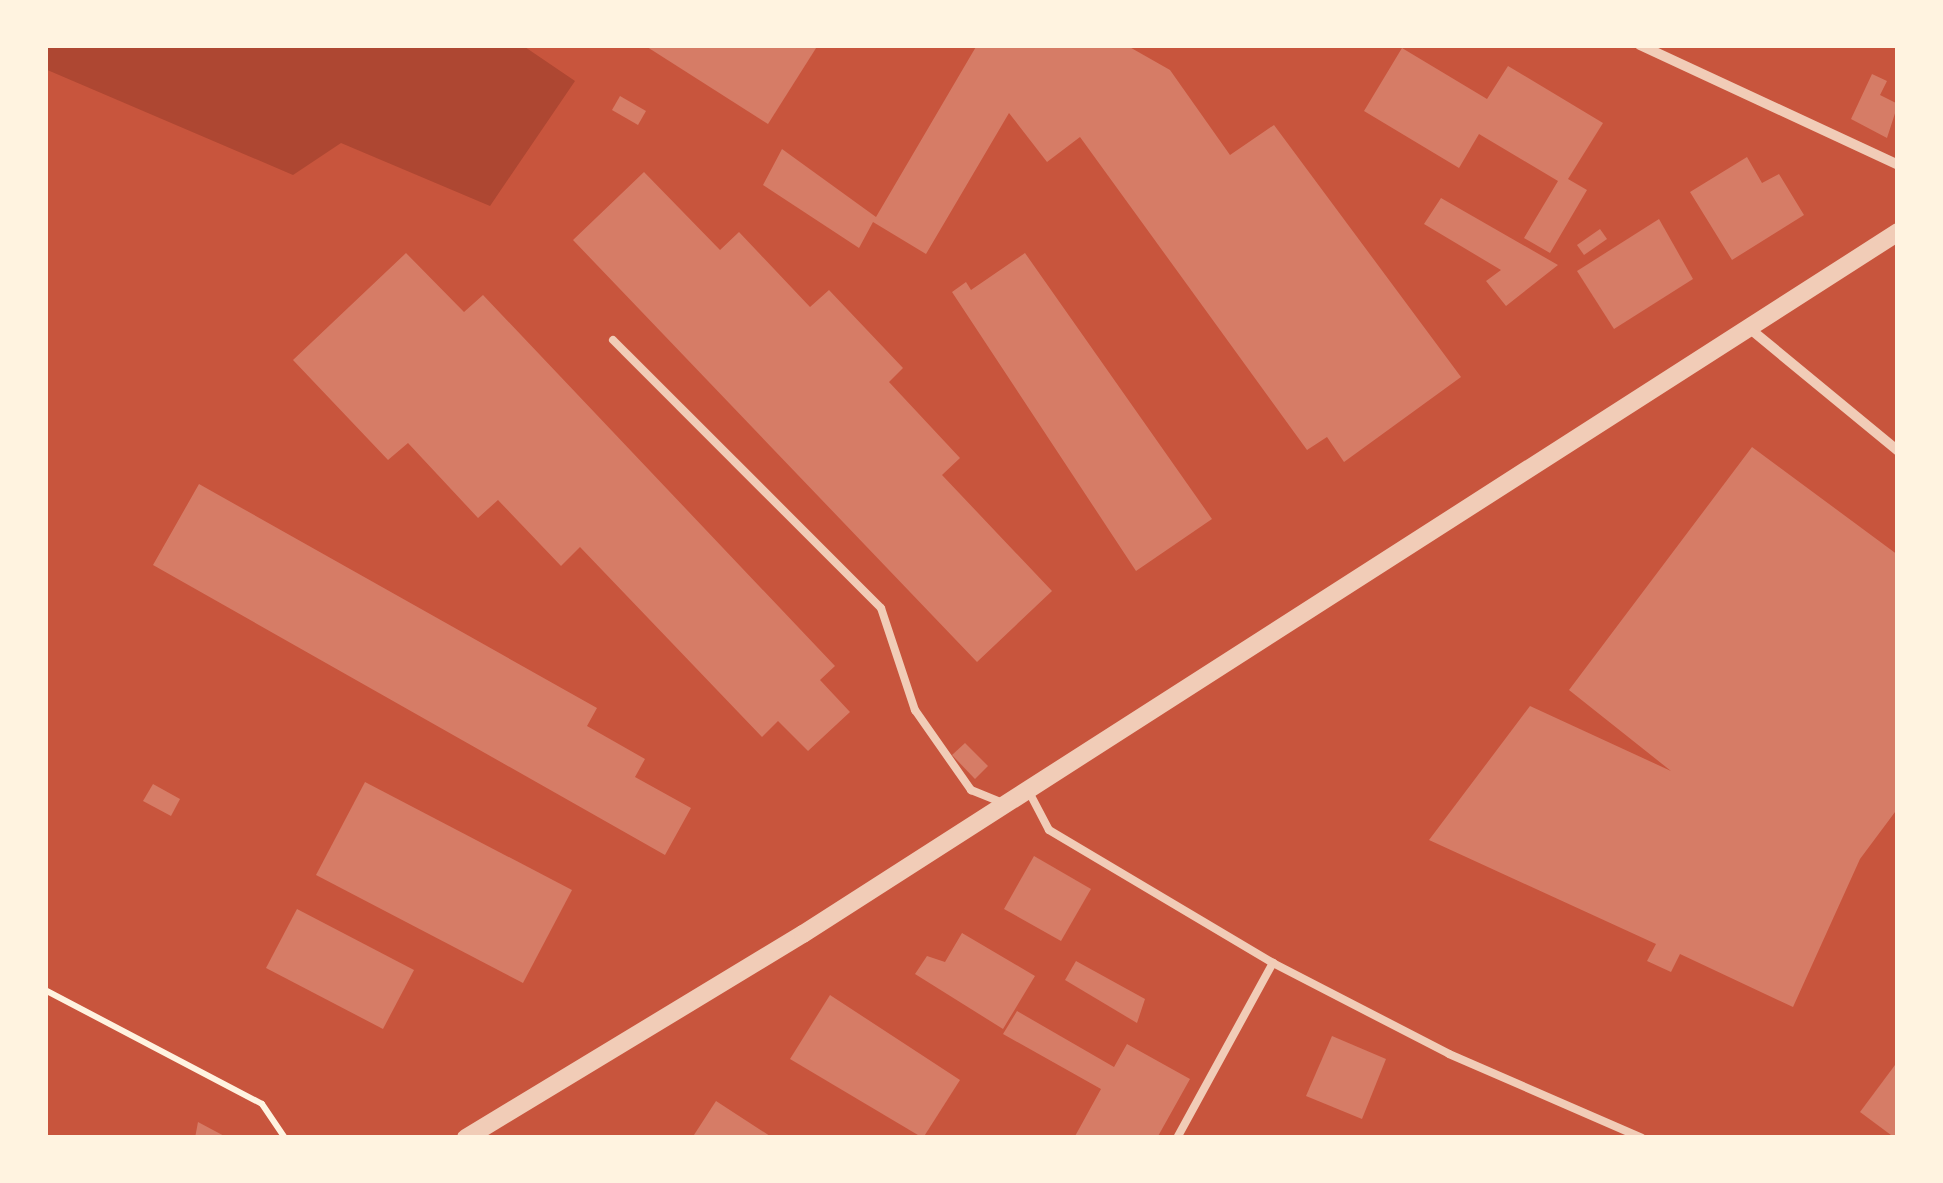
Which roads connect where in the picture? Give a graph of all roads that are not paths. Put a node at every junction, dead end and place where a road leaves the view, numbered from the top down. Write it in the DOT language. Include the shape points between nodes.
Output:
graph roads {
  1 [pos="1640,45"];
  2 [pos="1898,165"];
  3 [pos="1898,232"];
  4 [pos="1749,328"];
  5 [pos="613,340"];
  6 [pos="1898,451"];
  7 [pos="1028,790"];
  8 [pos="1006,804"];
  9 [pos="1273,963"];
  10 [pos="466,1138"];
  11 [pos="1177,1138"];
  12 [pos="1642,1138"];
  1 -- 2 [label="street"];
  3 -- 4 [label="street"];
  4 -- 6 [label="street"];
  4 -- 7 [label="street"];
  5 -- 8 [label="lane" via="880,608 915,710 970,790"];
  7 -- 8 [label="street"];
  7 -- 9 [label="lane" via="1048,830"];
  8 -- 10 [label="street"];
  9 -- 11 [label="lane"];
  9 -- 12 [label="lane" via="1449,1054"];
}
